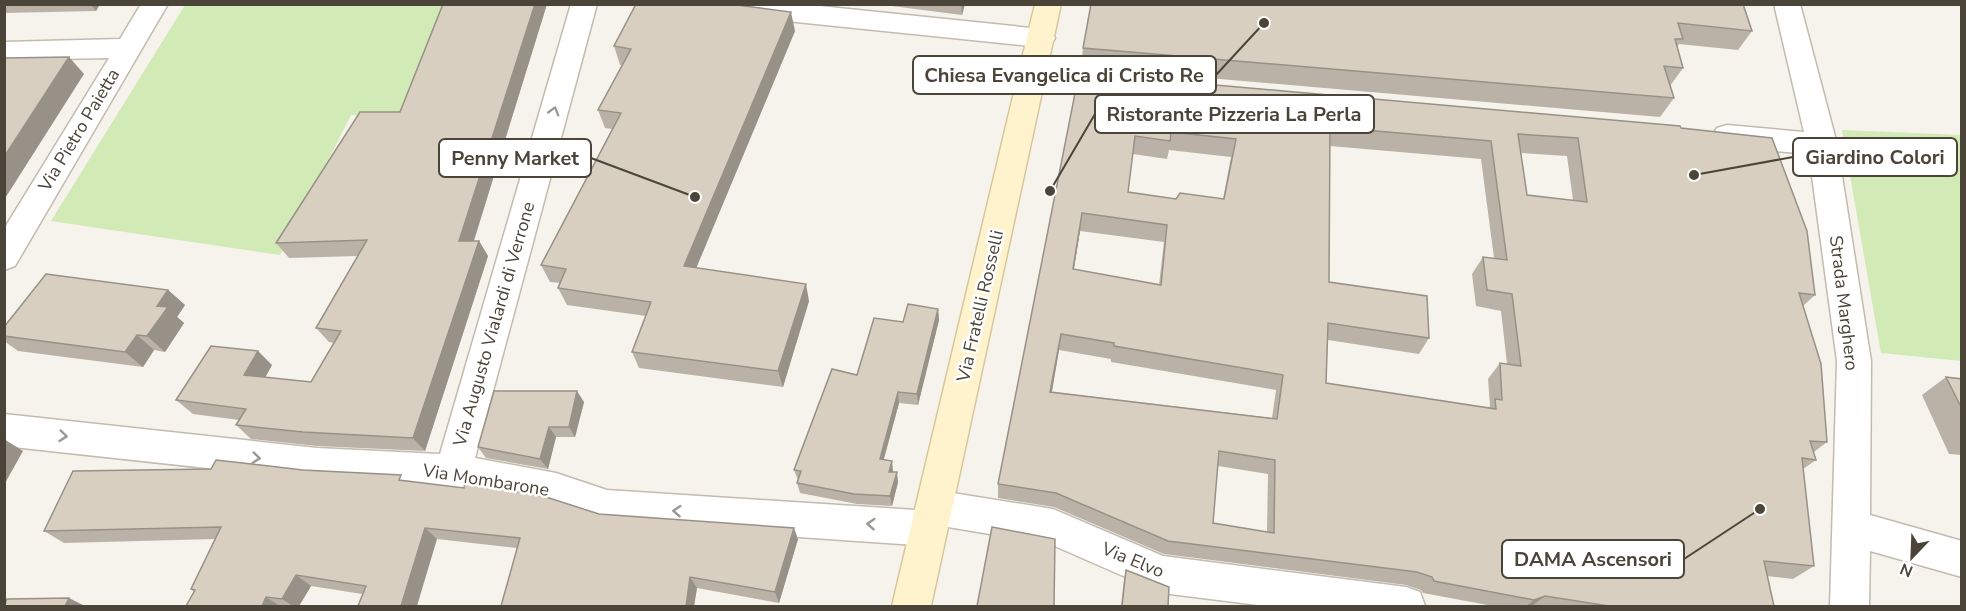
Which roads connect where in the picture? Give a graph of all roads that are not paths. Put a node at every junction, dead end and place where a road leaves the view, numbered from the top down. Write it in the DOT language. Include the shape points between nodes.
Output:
graph roads {
  1 [pos="155,4"];
  2 [pos="584,4"];
  3 [pos="708,4"];
  4 [pos="1048,4"];
  5 [pos="1787,4"];
  6 [pos="1041,38"];
  7 [pos="128,48"];
  8 [pos="4,51"];
  9 [pos="1032,75"];
  10 [pos="1150,85"];
  11 [pos="1704,134"];
  12 [pos="1822,144"];
  13 [pos="4,256"];
  14 [pos="4,430"];
  15 [pos="453,471"];
  16 [pos="932,518"];
  17 [pos="1852,528"];
  18 [pos="1962,559"];
  19 [pos="911,606"];
  20 [pos="1407,606"];
  21 [pos="1850,606"];
  1 -- 7 [label="street, Via Pietro Paietta"];
  15 -- 2 [label="street, Via Augusto Vialardi di Verrone, one-way"];
  3 -- 6 [label="street"];
  4 -- 6 [label="street, Via Fratelli Rosselli"];
  5 -- 12 [label="street, Strada Marghero"];
  6 -- 9 [label="street, Via Fratelli Rosselli"];
  7 -- 8 [label="street"];
  7 -- 13 [label="street, Via Pietro Paietta"];
  9 -- 10 [label="street"];
  9 -- 16 [label="street, Via Fratelli Rosselli"];
  11 -- 12 [label="street"];
  12 -- 17 [label="street, Strada Marghero" via="1854,361"];
  14 -- 15 [label="street, Via Mombarone, one-way" via="317,464"];
  16 -- 15 [label="street, Via Mombarone, one-way" via="607,507 556,490"];
  16 -- 19 [label="street, Via Fratelli Rosselli"];
  16 -- 20 [label="street, Via Elvo" via="1053,527 1162,574"];
  17 -- 18 [label="street"];
  17 -- 21 [label="street, Strada Marghero"];
}
